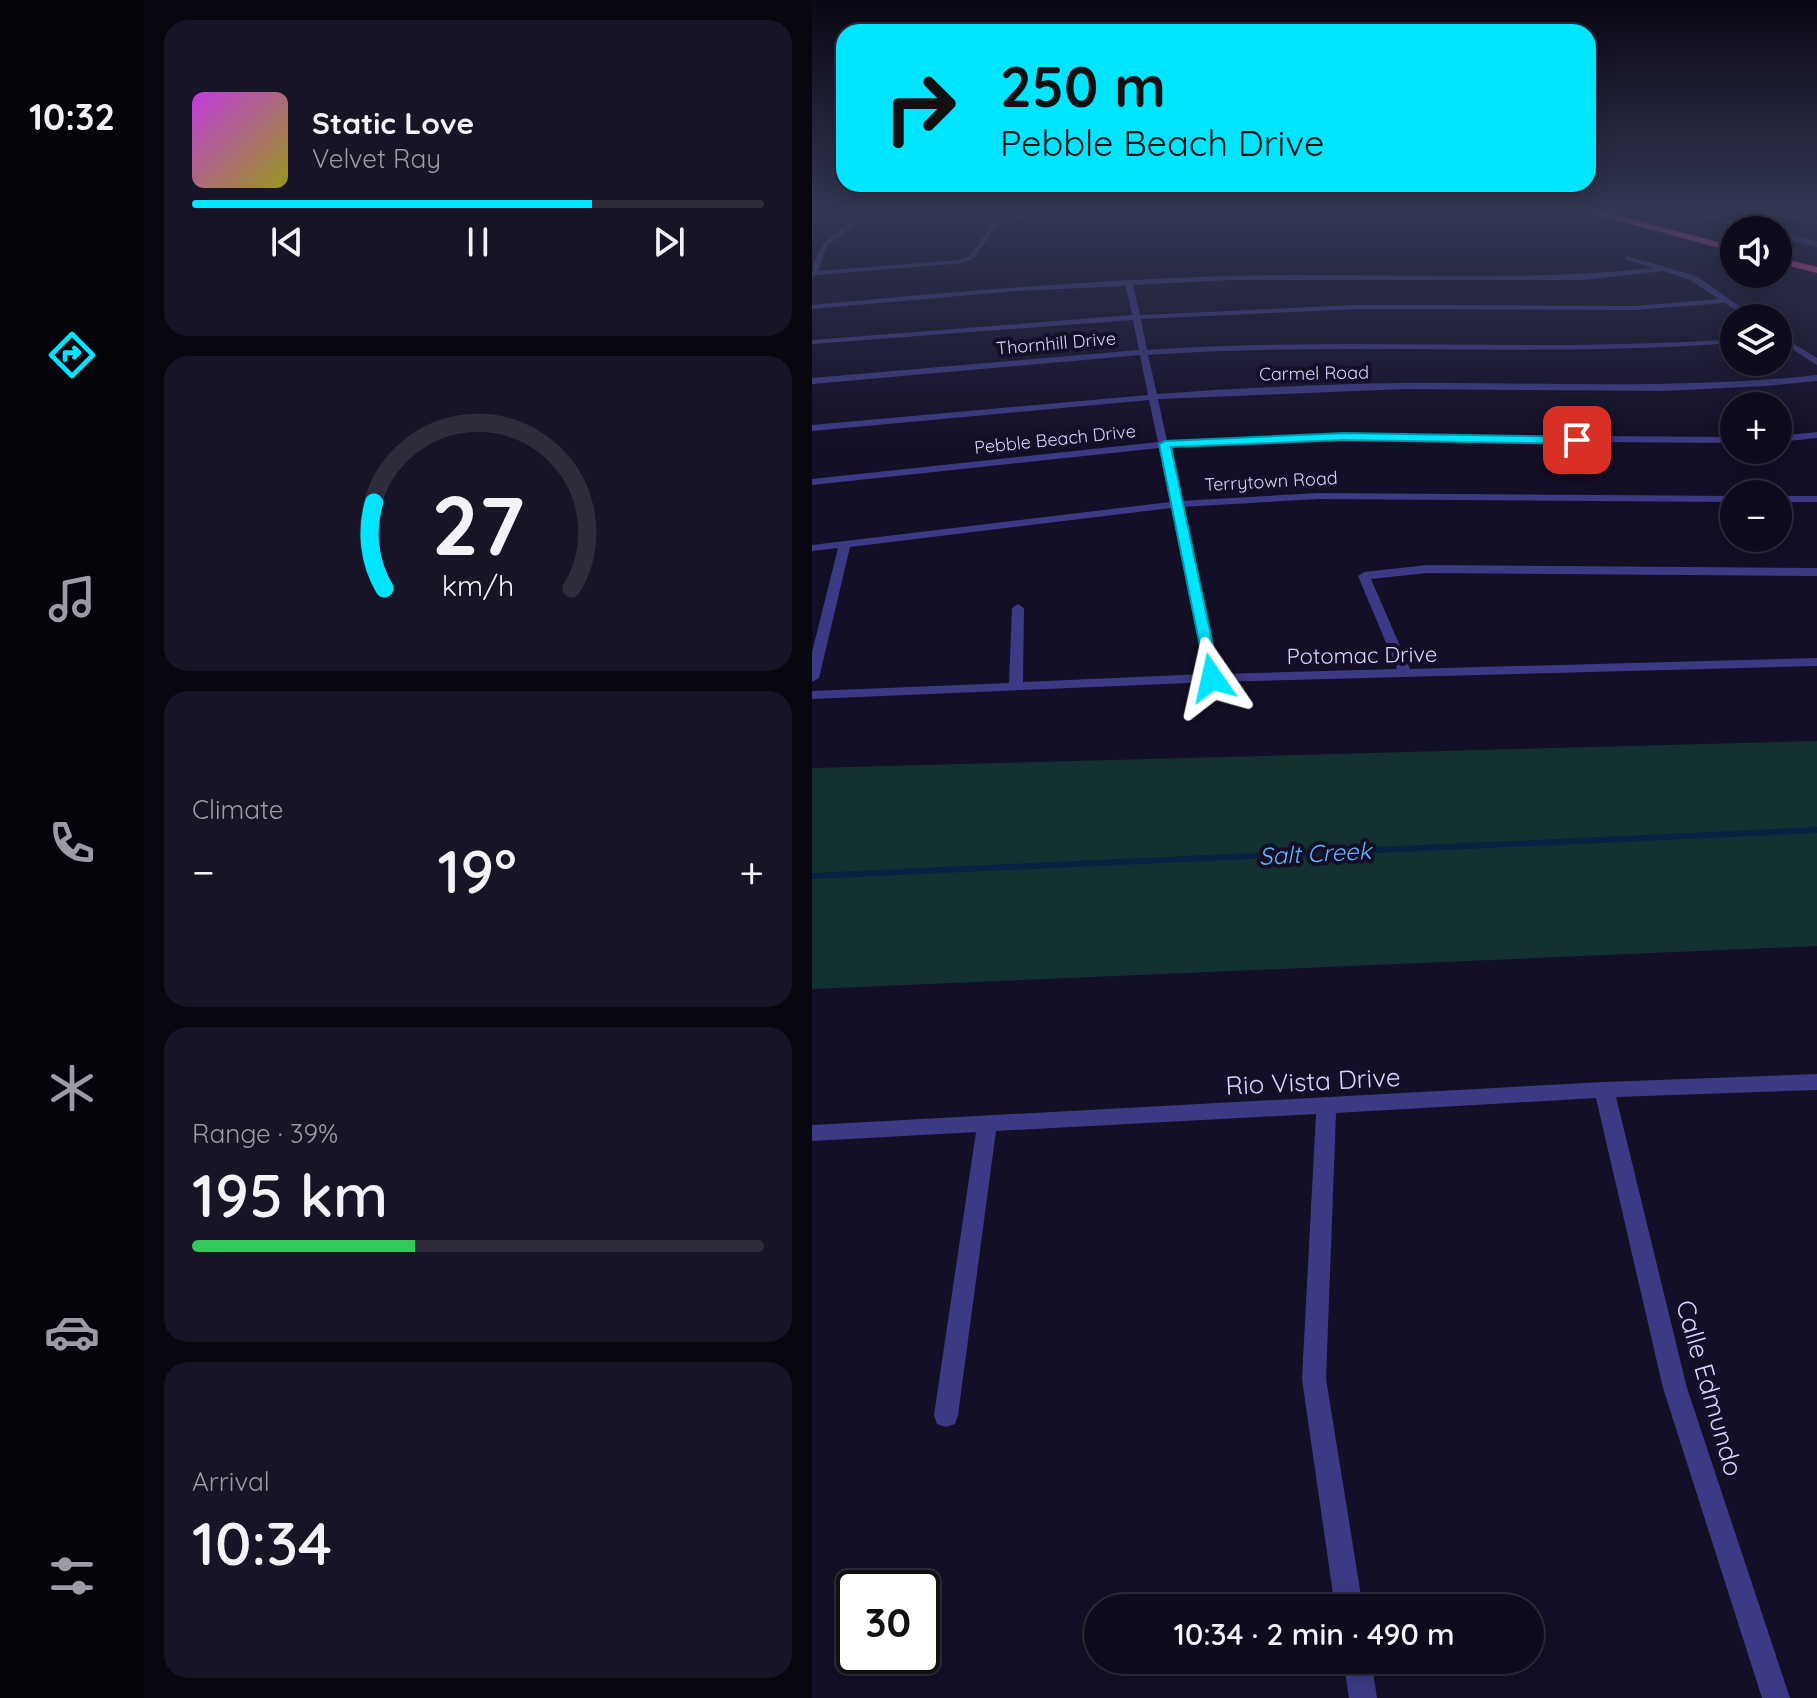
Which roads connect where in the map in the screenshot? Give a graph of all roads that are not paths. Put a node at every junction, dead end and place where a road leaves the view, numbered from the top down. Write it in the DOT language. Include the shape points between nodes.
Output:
graph roads {
  1 [pos="1075,286"];
  2 [pos="1130,286"];
  3 [pos="1706,286"];
  4 [pos="1727,300"];
  5 [pos="1733,304"];
  6 [pos="812,307"];
  7 [pos="1137,315"];
  8 [pos="812,342"];
  9 [pos="1720,342"];
  10 [pos="1792,345"];
  11 [pos="1145,352"];
  12 [pos="1817,362"];
  13 [pos="1817,378"];
  14 [pos="812,381"];
  15 [pos="1153,395"];
  16 [pos="812,428"];
  17 [pos="1817,435"];
  18 [pos="1792,438"];
  19 [pos="1720,440"];
  20 [pos="1165,444"];
  21 [pos="812,482"];
  22 [pos="1720,499"];
  23 [pos="1792,499"];
  24 [pos="1817,499"];
  25 [pos="1177,504"];
  26 [pos="845,545"];
  27 [pos="812,548"];
  28 [pos="1817,572"];
  29 [pos="1018,608"];
  30 [pos="1817,662"];
  31 [pos="1406,674"];
  32 [pos="812,678"];
  33 [pos="1212,678"];
  34 [pos="1016,684"];
  35 [pos="812,695"];
  36 [pos="1817,1082"];
  37 [pos="1604,1090"];
  38 [pos="1326,1107"];
  39 [pos="987,1123"];
  40 [pos="812,1133"];
  41 [pos="946,1415"];
  42 [pos="1347,1594"];
  43 [pos="1359,1674"];
  44 [pos="1363,1698"];
  45 [pos="1776,1698"];
  1 -- 6 [label="street"];
  2 -- 7 [label="street"];
  3 -- 4 [label="street"];
  4 -- 5 [label="street"];
  4 -- 7 [label="street" via="1620,310 1361,307"];
  7 -- 8 [label="street"];
  7 -- 11 [label="street"];
  9 -- 11 [label="street, Thornhill Drive" via="1645,347 1316,345"];
  10 -- 12 [label="street"];
  11 -- 14 [label="street, Thornhill Drive"];
  11 -- 15 [label="street"];
  13 -- 15 [label="street, Carmel Road" via="1690,390 1406,386"];
  15 -- 16 [label="street, Carmel Road"];
  15 -- 20 [label="street"];
  17 -- 18 [label="street"];
  19 -- 20 [label="street, Pebble Beach Drive" via="1344,437"];
  20 -- 21 [label="street, Pebble Beach Drive"];
  20 -- 25 [label="street"];
  22 -- 25 [label="street, Terrytown Road" via="1318,496"];
  23 -- 24 [label="street"];
  25 -- 26 [label="street, Terrytown Road"];
  25 -- 33 [label="street"];
  26 -- 27 [label="street, Terrytown Road"];
  26 -- 32 [label="street"];
  28 -- 31 [label="street" via="1427,569 1364,576"];
  29 -- 34 [label="street"];
  30 -- 31 [label="street, Potomac Drive"];
  31 -- 33 [label="street, Potomac Drive"];
  33 -- 34 [label="street, Potomac Drive"];
  34 -- 35 [label="street, Potomac Drive"];
  36 -- 37 [label="street, Rio Vista Drive"];
  37 -- 38 [label="street, Rio Vista Drive"];
  37 -- 45 [label="street, Calle Edmundo" via="1675,1388"];
  38 -- 39 [label="street, Rio Vista Drive"];
  38 -- 42 [label="street" via="1314,1379"];
  39 -- 40 [label="street, Rio Vista Drive"];
  39 -- 41 [label="street"];
  43 -- 44 [label="street"];
}
